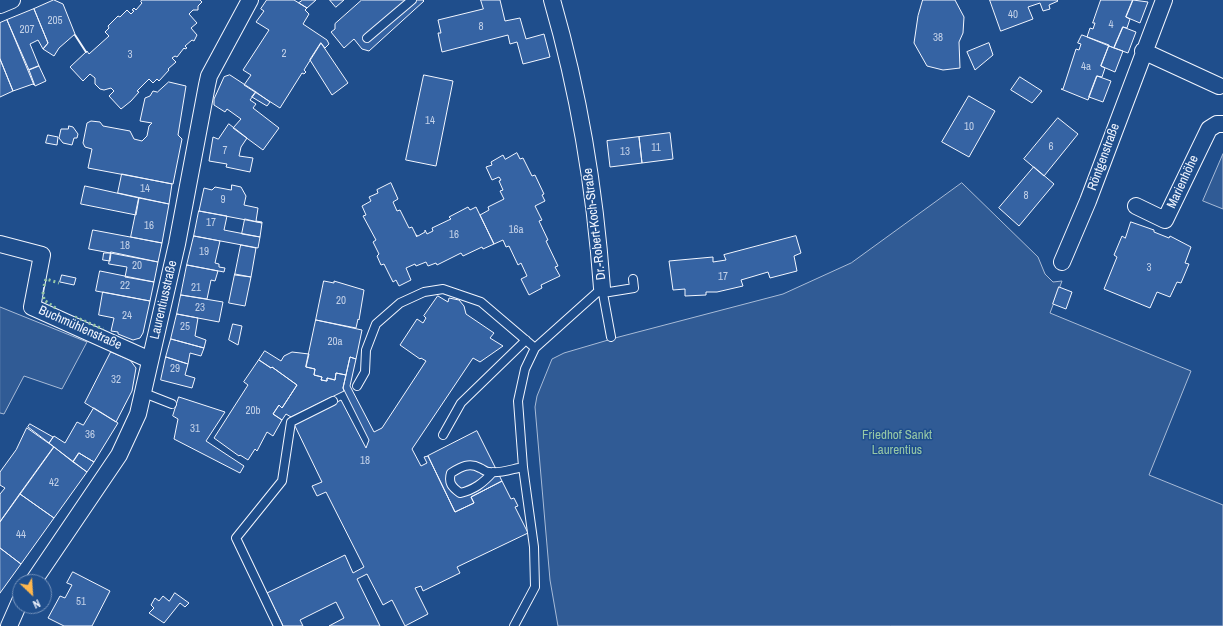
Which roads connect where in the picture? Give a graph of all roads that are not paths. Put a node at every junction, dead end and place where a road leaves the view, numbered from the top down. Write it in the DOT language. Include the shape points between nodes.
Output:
graph roads {
  1 [pos="12,0"];
  2 [pos="250,0"];
  3 [pos="412,0"];
  4 [pos="552,0"];
  5 [pos="1164,0"];
  6 [pos="0,5"];
  7 [pos="367,38"];
  8 [pos="1143,51"];
  9 [pos="1220,86"];
  10 [pos="1223,124"];
  11 [pos="1136,206"];
  12 [pos="0,244"];
  13 [pos="1062,262"];
  14 [pos="633,279"];
  15 [pos="602,290"];
  16 [pos="611,337"];
  17 [pos="526,340"];
  18 [pos="535,348"];
  19 [pos="150,360"];
  20 [pos="357,386"];
  21 [pos="144,393"];
  22 [pos="333,401"];
  23 [pos="172,404"];
  24 [pos="443,435"];
  25 [pos="523,467"];
  26 [pos="493,472"];
  27 [pos="38,574"];
  28 [pos="14,614"];
  29 [pos="9,626"];
  30 [pos="278,626"];
  31 [pos="514,626"];
  1 -- 6 [label="street"];
  2 -- 19 [label="street, Laurentiusstraße" via="207,85 177,244"];
  3 -- 7 [label="lane"];
  4 -- 15 [label="street, Dr.-Robert-Koch-Straße" via="563,38 584,139 598,233"];
  5 -- 8 [label="street, Röntgenstraße"];
  8 -- 9 [label="street"];
  8 -- 13 [label="street, Röntgenstraße" via="1088,201"];
  10 -- 11 [label="street, Marienhöhe" via="1208,129 1165,220"];
  12 -- 19 [label="street, Buchmühlenstraße" via="42,255 32,307"];
  14 -- 15 [label="lane" via="634,288"];
  15 -- 16 [label="lane"];
  15 -- 18 [label="lane, Dr.-Robert-Koch-Straße"];
  17 -- 18 [label="lane"];
  17 -- 20 [label="lane" via="482,302 443,289 424,292 400,303 376,324 366,350 365,372"];
  17 -- 24 [label="lane" via="461,403"];
  18 -- 25 [label="lane, Dr.-Robert-Koch-Straße" via="525,369 518,401"];
  19 -- 21 [label="street, Laurentiusstraße"];
  21 -- 23 [label="lane"];
  21 -- 27 [label="street, Laurentiusstraße" via="138,414 119,455"];
  22 -- 30 [label="lane" via="290,422 282,481 236,538"];
  25 -- 26 [label="lane"];
  25 -- 31 [label="lane, Dr.-Robert-Koch-Straße" via="534,547 535,587"];
  26 -- 26 [label="lane" via="468,464 451,473 449,480 452,487 460,493 480,485"];
  28 -- 29 [label="street"];
}
